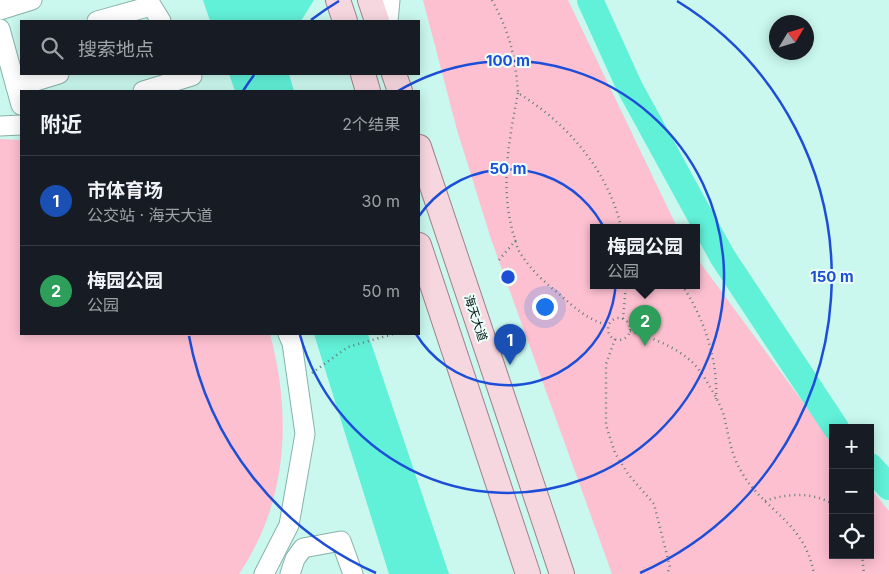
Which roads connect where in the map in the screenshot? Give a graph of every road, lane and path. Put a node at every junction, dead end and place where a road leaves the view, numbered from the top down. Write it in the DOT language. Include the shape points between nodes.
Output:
graph roads {
  1 [pos="32,0"];
  2 [pos="338,0"];
  3 [pos="370,0"];
  4 [pos="390,0"];
  5 [pos="492,0"];
  6 [pos="153,9"];
  7 [pos="0,10"];
  8 [pos="102,20"];
  9 [pos="345,20"];
  10 [pos="377,20"];
  11 [pos="388,20"];
  12 [pos="0,29"];
  13 [pos="13,45"];
  14 [pos="57,75"];
  15 [pos="362,75"];
  16 [pos="394,75"];
  17 [pos="194,80"];
  18 [pos="30,90"];
  19 [pos="147,90"];
  20 [pos="368,90"];
  21 [pos="400,90"];
  22 [pos="518,93"];
  23 [pos="19,96"];
  24 [pos="20,125"];
  25 [pos="0,126"];
  26 [pos="420,150"];
  27 [pos="620,224"];
  28 [pos="516,240"];
  29 [pos="420,248"];
  30 [pos="499,260"];
  31 [pos="626,289"];
  32 [pos="684,289"];
  33 [pos="623,319"];
  34 [pos="608,325"];
  35 [pos="630,331"];
  36 [pos="288,335"];
  37 [pos="378,336"];
  38 [pos="615,339"];
  39 [pos="322,364"];
  40 [pos="716,400"];
  41 [pos="765,501"];
  42 [pos="829,502"];
  43 [pos="276,551"];
  44 [pos="862,559"];
  45 [pos="292,567"];
  46 [pos="264,574"];
  47 [pos="352,574"];
  48 [pos="528,574"];
  49 [pos="562,574"];
  50 [pos="667,574"];
  51 [pos="814,574"];
  52 [pos="864,574"];
  1 -- 7 [label="street"];
  2 -- 9 [label="main road"];
  3 -- 10 [label="main road"];
  4 -- 11 [label="street"];
  5 -- 22 [label="path" via="508,30"];
  6 -- 8 [label="street"];
  12 -- 13 [label="street"];
  13 -- 23 [label="street"];
  14 -- 18 [label="street"];
  15 -- 20 [label="main road"];
  16 -- 21 [label="main road"];
  17 -- 19 [label="street"];
  22 -- 27 [label="path" via="562,126 587,154 609,191"];
  22 -- 28 [label="path" via="507,158 506,189 508,215"];
  24 -- 25 [label="street"];
  26 -- 49 [label="main road, 海天大道"];
  28 -- 30 [label="path"];
  28 -- 34 [label="path" via="518,250 538,276 594,322"];
  29 -- 48 [label="main road"];
  31 -- 33 [label="path"];
  32 -- 40 [label="path" via="713,353"];
  33 -- 34 [label="path" via="613,319"];
  33 -- 35 [label="path"];
  34 -- 38 [label="path" via="610,335"];
  35 -- 38 [label="path" via="623,339"];
  35 -- 40 [label="path" via="650,336 692,361"];
  36 -- 43 [label="street" via="305,434 289,525"];
  37 -- 39 [label="path" via="348,347"];
  38 -- 50 [label="path" via="606,364 606,424 615,453 654,504 670,567"];
  40 -- 41 [label="path" via="724,415 728,443 741,471"];
  41 -- 42 [label="path" via="789,494 821,497"];
  41 -- 51 [label="path" via="799,534 811,556"];
  43 -- 45 [label="street"];
  43 -- 46 [label="street"];
  44 -- 52 [label="path"];
  45 -- 47 [label="street" via="303,548 341,541"];
}
